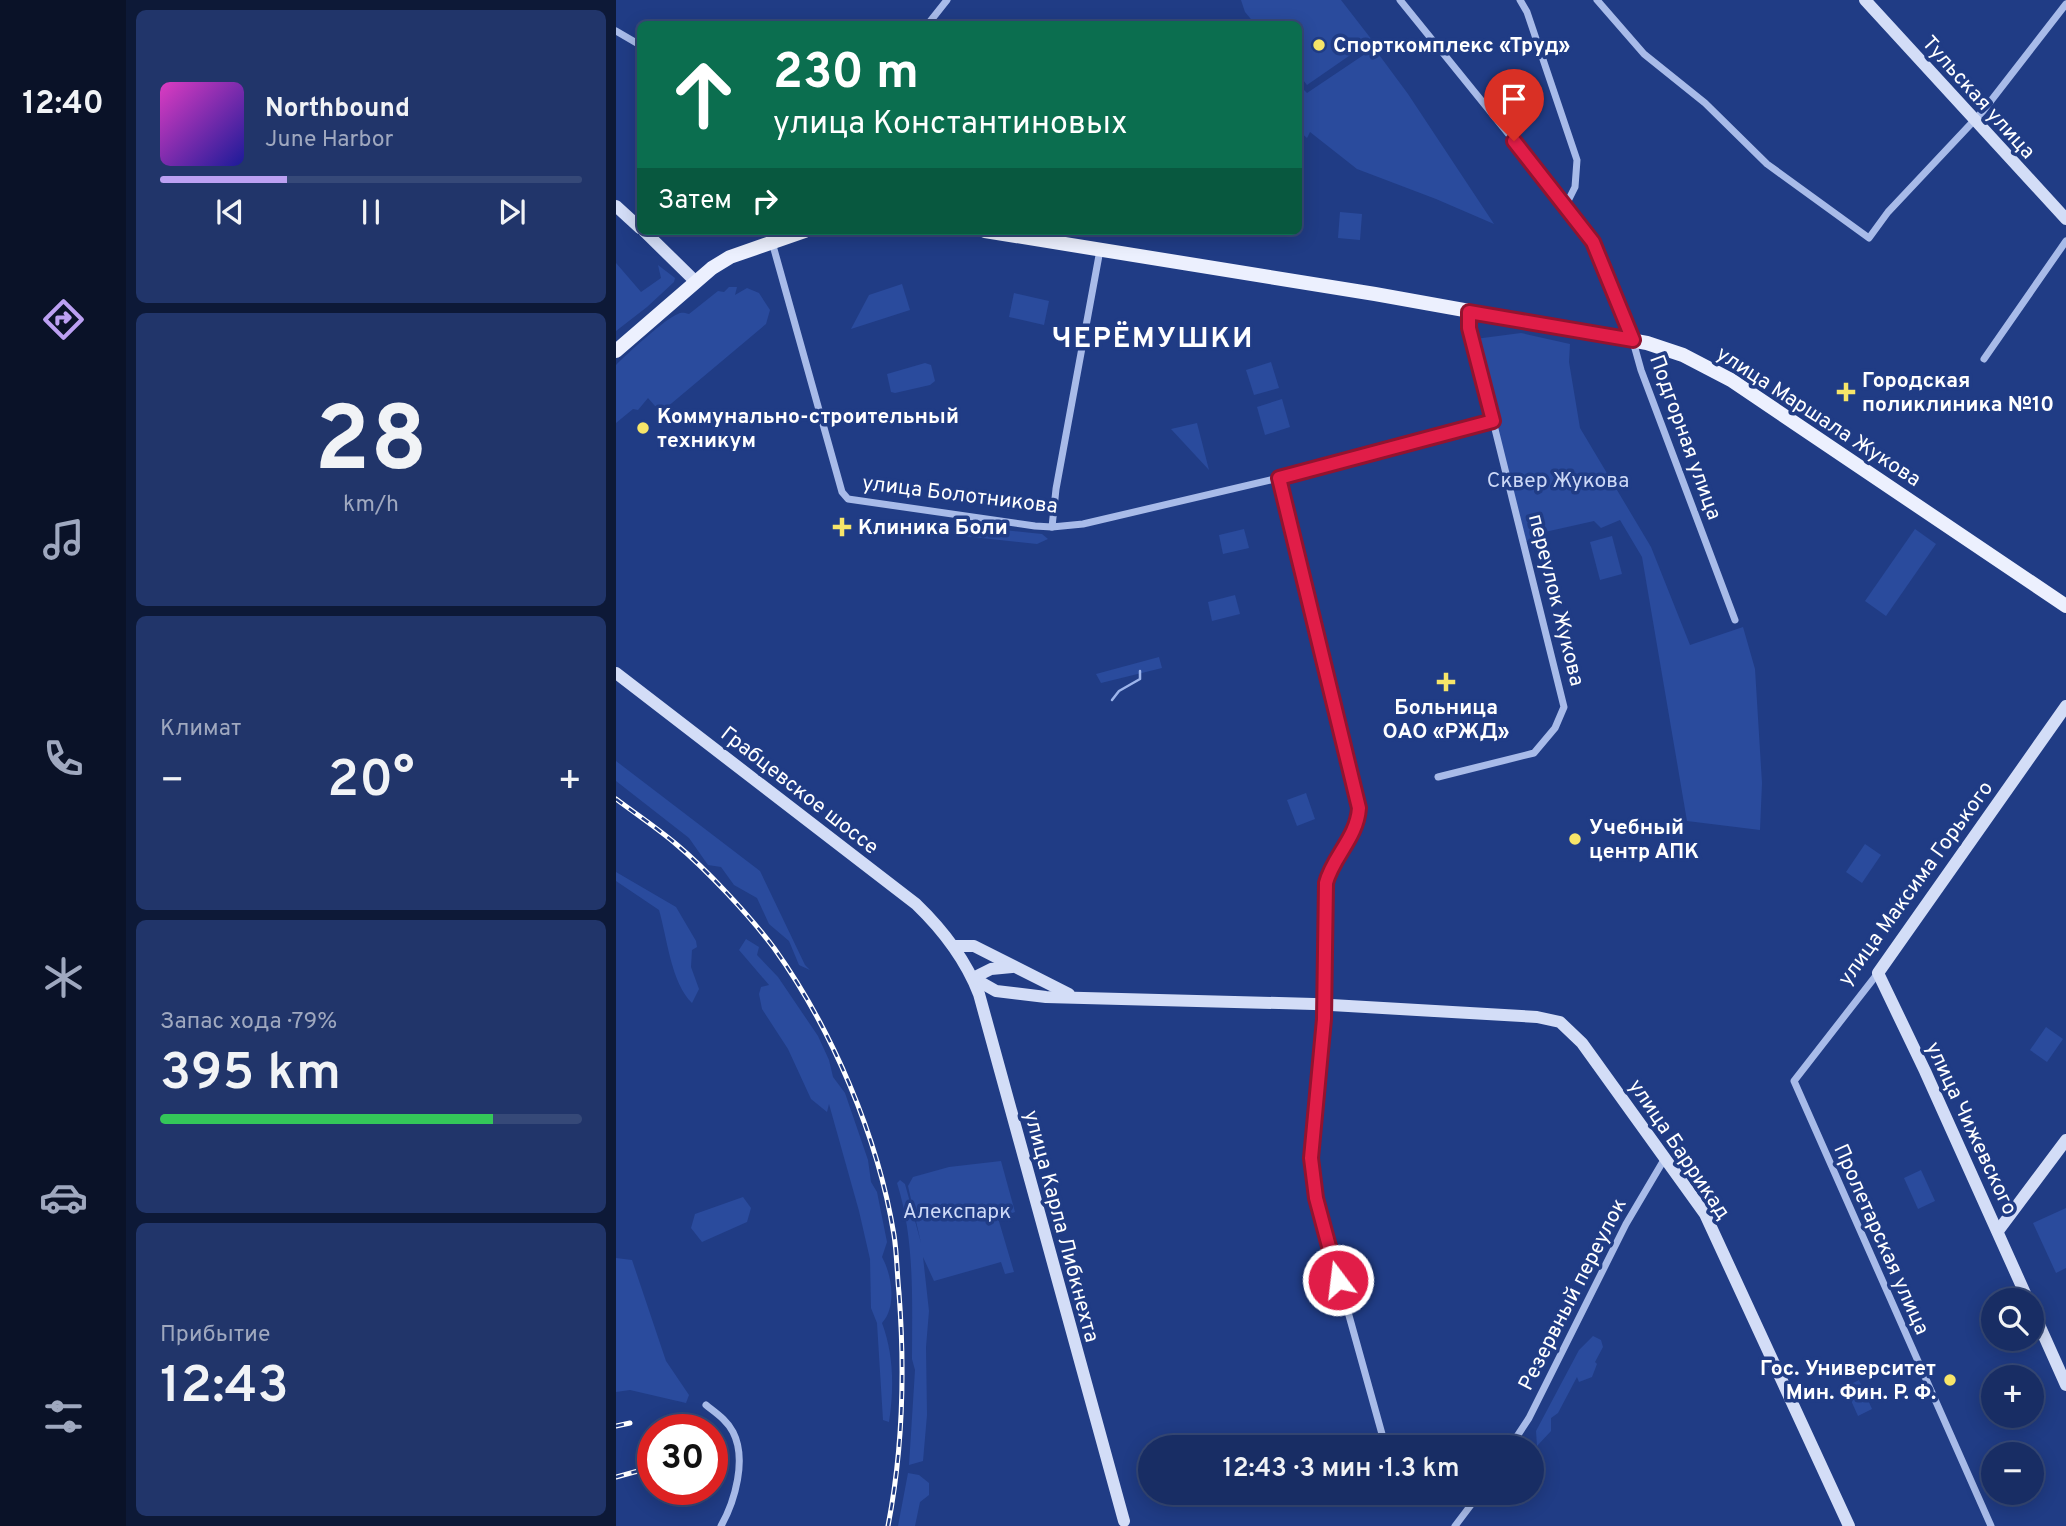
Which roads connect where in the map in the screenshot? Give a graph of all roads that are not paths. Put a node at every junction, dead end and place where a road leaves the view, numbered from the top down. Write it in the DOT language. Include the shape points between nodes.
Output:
graph roads {
  1 [pos="947,0"];
  2 [pos="1400,0"];
  3 [pos="1520,0"];
  4 [pos="1597,0"];
  5 [pos="1866,0"];
  6 [pos="2056,0"];
  7 [pos="2065,5"];
  8 [pos="930,21"];
  9 [pos="616,31"];
  10 [pos="637,43"];
  11 [pos="1974,120"];
  12 [pos="1566,205"];
  13 [pos="616,206"];
  14 [pos="2066,219"];
  15 [pos="637,225"];
  16 [pos="647,235"];
  17 [pos="790,235"];
  18 [pos="1009,235"];
  19 [pos="772,241"];
  20 [pos="2066,241"];
  21 [pos="1100,250"];
  22 [pos="696,282"];
  23 [pos="1469,312"];
  24 [pos="1633,340"];
  25 [pos="616,351"];
  26 [pos="1984,359"];
  27 [pos="1493,421"];
  28 [pos="1279,478"];
  29 [pos="1052,527"];
  30 [pos="2066,606"];
  31 [pos="1735,620"];
  32 [pos="616,673"];
  33 [pos="2066,706"];
  34 [pos="1438,778"];
  35 [pos="953,946"];
  36 [pos="1013,967"];
  37 [pos="1025,973"];
  38 [pos="1878,973"];
  39 [pos="972,978"];
  40 [pos="1003,993"];
  41 [pos="1018,993"];
  42 [pos="1073,996"];
  43 [pos="1324,1005"];
  44 [pos="982,1009"];
  45 [pos="1794,1081"];
  46 [pos="2066,1140"];
  47 [pos="1665,1157"];
  48 [pos="1998,1231"];
  49 [pos="2023,1288"];
  50 [pos="2044,1336"];
  51 [pos="2066,1385"];
  52 [pos="706,1405"];
  53 [pos="1382,1435"];
  54 [pos="1518,1435"];
  55 [pos="1471,1505"];
  56 [pos="1124,1521"];
  57 [pos="721,1526"];
  58 [pos="1455,1526"];
  59 [pos="1849,1526"];
  60 [pos="1991,1526"];
  1 -- 8 [label="street"];
  2 -- 12 [label="street, Подгорная улица"];
  3 -- 12 [label="street" via="1577,160 1575,187"];
  4 -- 11 [label="street" via="1644,54 1705,103 1767,164 1868,238"];
  5 -- 11 [label="street, Тульская улица"];
  6 -- 7 [label="street"];
  7 -- 11 [label="street"];
  9 -- 10 [label="street"];
  11 -- 14 [label="street, Тульская улица"];
  12 -- 24 [label="street, Подгорная улица" via="1593,242"];
  13 -- 15 [label="street"];
  16 -- 22 [label="street"];
  17 -- 19 [label="main road"];
  18 -- 21 [label="main road, улица Маршала Жукова"];
  19 -- 22 [label="main road" via="730,257"];
  19 -- 29 [label="street, улица Болотникова" via="842,492 848,499"];
  20 -- 26 [label="street"];
  21 -- 23 [label="main road, улица Маршала Жукова"];
  21 -- 29 [label="street"];
  22 -- 25 [label="main road"];
  23 -- 24 [label="main road, улица Маршала Жукова"];
  23 -- 27 [label="street, переулок Жукова"];
  24 -- 30 [label="main road, улица Маршала Жукова" via="1683,355 1731,380"];
  24 -- 31 [label="street, Подгорная улица"];
  27 -- 28 [label="street, улица Болотникова"];
  27 -- 34 [label="street, переулок Жукова" via="1564,707 1555,728 1534,753"];
  28 -- 29 [label="street, улица Болотникова" via="1083,524"];
  28 -- 43 [label="street" via="1359,808 1356,827 1326,883"];
  32 -- 35 [label="street, Грабцевское шоссе" via="916,904"];
  33 -- 38 [label="street, улица Максима Горького"];
  35 -- 36 [label="street" via="974,946"];
  35 -- 39 [label="street, улица Карла Либкнехта"];
  36 -- 37 [label="street"];
  36 -- 39 [label="street" via="991,969"];
  37 -- 41 [label="street" via="1025,985"];
  37 -- 42 [label="street"];
  38 -- 45 [label="street, улица Максима Горького"];
  38 -- 48 [label="street, улица Чижевского"];
  39 -- 40 [label="street"];
  39 -- 44 [label="street, улица Карла Либкнехта"];
  40 -- 41 [label="street"];
  40 -- 44 [label="street"];
  41 -- 42 [label="street"];
  42 -- 43 [label="street"];
  43 -- 47 [label="street, улица Баррикад" via="1560,1022 1582,1043"];
  43 -- 53 [label="street" via="1311,1158 1316,1198"];
  44 -- 56 [label="street, улица Карла Либкнехта"];
  45 -- 60 [label="street, Пролетарская улица"];
  46 -- 48 [label="street"];
  47 -- 54 [label="street, Резервный переулок"];
  47 -- 59 [label="street, улица Баррикад" via="1717,1238"];
  48 -- 49 [label="street, улица Чижевского"];
  50 -- 51 [label="street"];
  52 -- 57 [label="street" via="724,1419 739,1449 735,1497"];
  55 -- 58 [label="street"];
}
